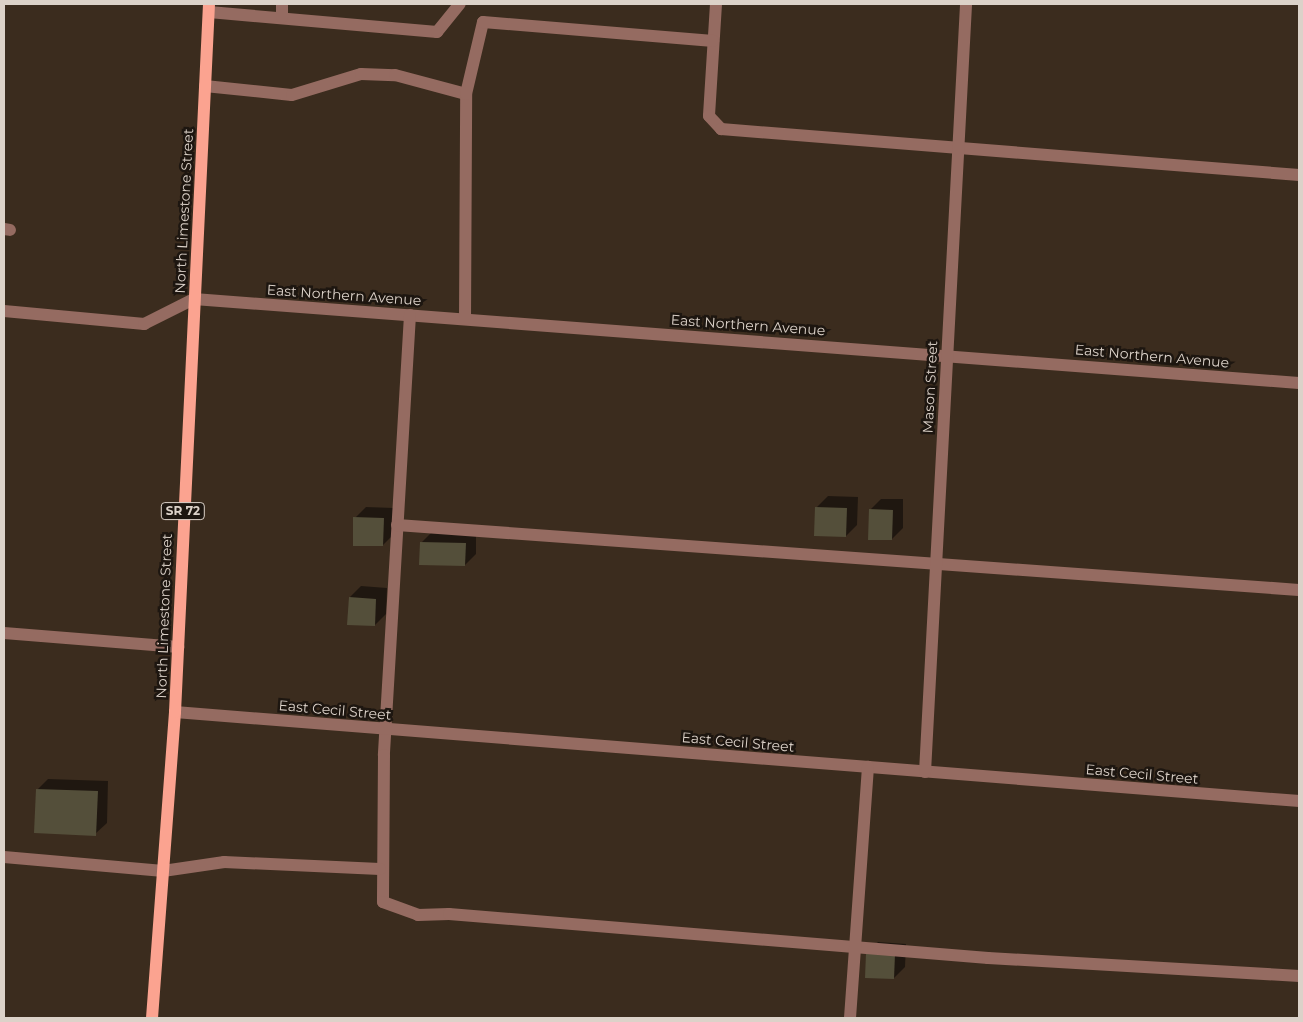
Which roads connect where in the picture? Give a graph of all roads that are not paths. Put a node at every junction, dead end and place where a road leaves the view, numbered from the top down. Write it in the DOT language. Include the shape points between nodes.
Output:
graph roads {
  1 [pos="460,4"];
  2 [pos="716,4"];
  3 [pos="966,4"];
  4 [pos="209,8"];
  5 [pos="282,10"];
  6 [pos="713,41"];
  7 [pos="205,86"];
  8 [pos="466,94"];
  9 [pos="958,150"];
  10 [pos="1299,175"];
  11 [pos="194,299"];
  12 [pos="4,311"];
  13 [pos="410,315"];
  14 [pos="465,319"];
  15 [pos="948,355"];
  16 [pos="1299,383"];
  17 [pos="397,525"];
  18 [pos="935,561"];
  19 [pos="1299,590"];
  20 [pos="4,633"];
  21 [pos="178,647"];
  22 [pos="175,712"];
  23 [pos="386,729"];
  24 [pos="868,767"];
  25 [pos="925,772"];
  26 [pos="1299,801"];
  27 [pos="4,858"];
  28 [pos="380,869"];
  29 [pos="163,871"];
  30 [pos="856,947"];
  31 [pos="1299,976"];
  32 [pos="152,1018"];
  33 [pos="850,1018"];
  1 -- 5 [label="street" via="437,32"];
  2 -- 6 [label="street"];
  3 -- 9 [label="street, Mason Street"];
  4 -- 5 [label="street"];
  4 -- 7 [label="main road, North Limestone Street / SR 72"];
  6 -- 8 [label="street" via="483,22"];
  6 -- 9 [label="street" via="710,116 722,129"];
  7 -- 8 [label="street" via="292,95 361,74 395,75"];
  7 -- 11 [label="main road, North Limestone Street / SR 72"];
  8 -- 14 [label="street"];
  9 -- 10 [label="street"];
  9 -- 15 [label="street, Mason Street"];
  11 -- 12 [label="street" via="144,324"];
  11 -- 13 [label="street, East Northern Avenue"];
  11 -- 21 [label="main road, North Limestone Street / SR 72"];
  13 -- 14 [label="street, East Northern Avenue"];
  13 -- 17 [label="street"];
  14 -- 15 [label="street, East Northern Avenue"];
  15 -- 16 [label="street, East Northern Avenue"];
  15 -- 18 [label="street, Mason Street"];
  17 -- 18 [label="street"];
  17 -- 23 [label="street"];
  18 -- 19 [label="street"];
  18 -- 25 [label="street, Mason Street"];
  20 -- 21 [label="street"];
  21 -- 22 [label="main road, North Limestone Street / SR 72"];
  22 -- 23 [label="street, East Cecil Street"];
  22 -- 29 [label="main road, North Limestone Street / SR 72"];
  23 -- 24 [label="street, East Cecil Street"];
  23 -- 28 [label="street"];
  24 -- 25 [label="street, East Cecil Street"];
  24 -- 30 [label="street"];
  25 -- 26 [label="street, East Cecil Street"];
  27 -- 29 [label="street"];
  28 -- 29 [label="street" via="224,862"];
  28 -- 30 [label="street" via="383,902 418,916 449,914"];
  29 -- 32 [label="main road, North Limestone Street / SR 72"];
  30 -- 31 [label="street"];
  30 -- 33 [label="street"];
}
